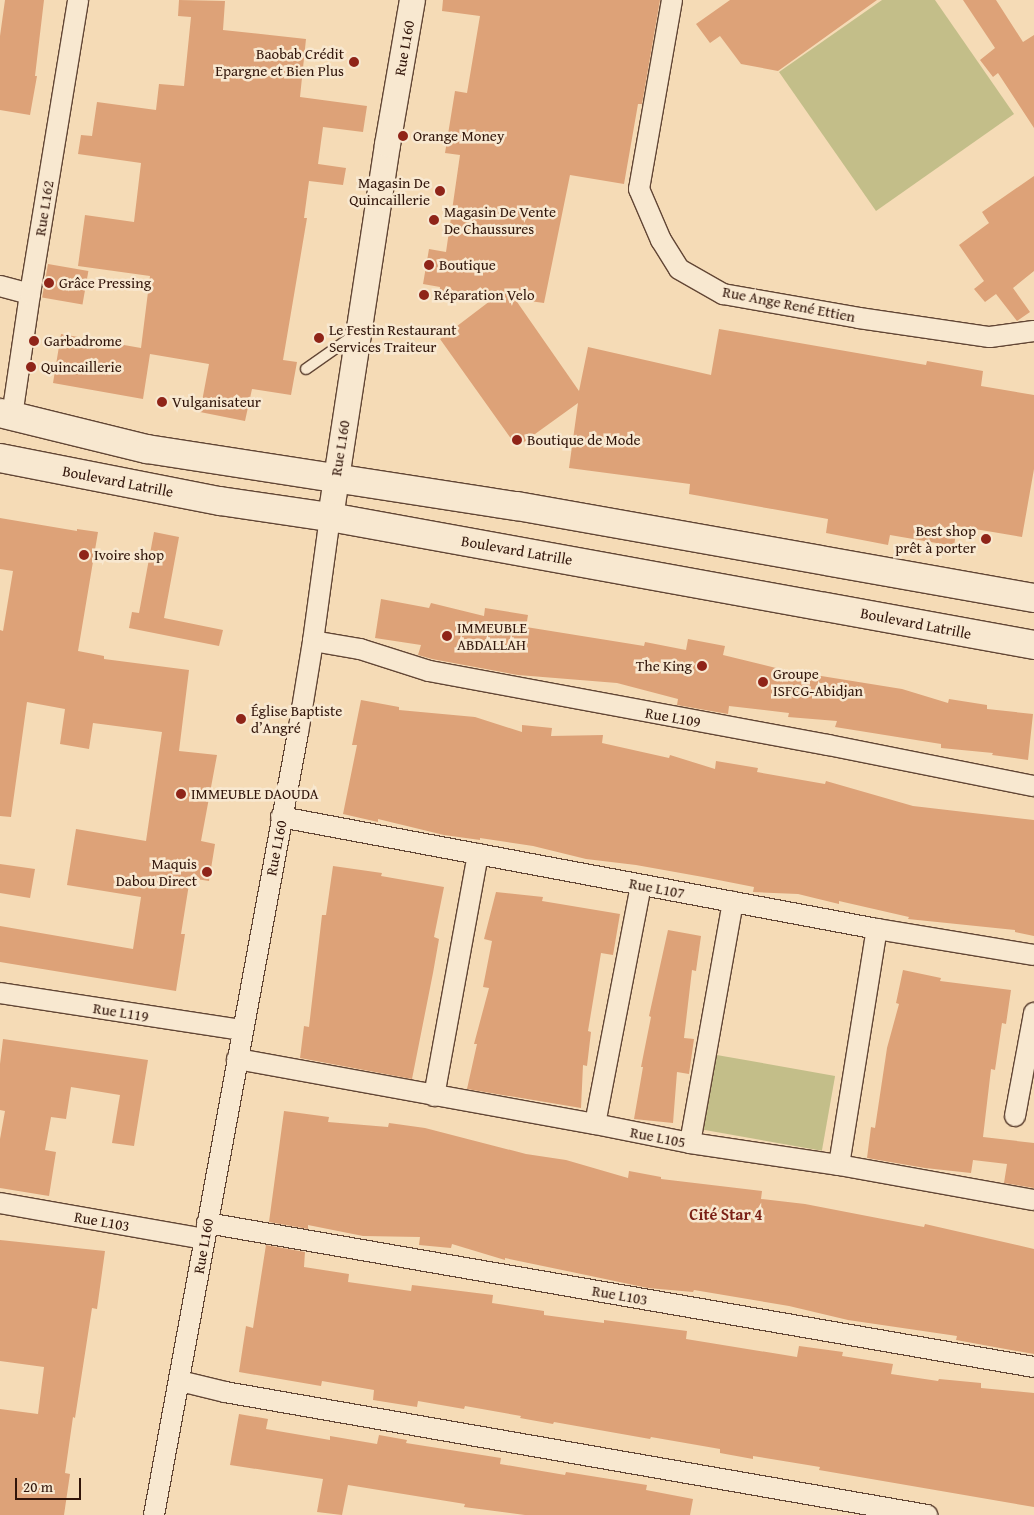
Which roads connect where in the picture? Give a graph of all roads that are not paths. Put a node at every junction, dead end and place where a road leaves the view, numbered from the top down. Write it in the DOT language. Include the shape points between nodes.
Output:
graph roads {
  1 [pos="78,0"];
  2 [pos="412,0"];
  3 [pos="672,0"];
  4 [pos="0,286"];
  5 [pos="30,294"];
  6 [pos="1034,331"];
  7 [pos="358,333"];
  8 [pos="306,370"];
  9 [pos="6,414"];
  10 [pos="0,458"];
  11 [pos="334,479"];
  12 [pos="330,517"];
  13 [pos="1034,598"];
  14 [pos="313,641"];
  15 [pos="1034,645"];
  16 [pos="1034,786"];
  17 [pos="281,818"];
  18 [pos="478,854"];
  19 [pos="641,885"];
  20 [pos="732,902"];
  21 [pos="877,929"];
  22 [pos="1034,955"];
  23 [pos="0,993"];
  24 [pos="1034,1013"];
  25 [pos="242,1030"];
  26 [pos="237,1059"];
  27 [pos="434,1096"];
  28 [pos="1014,1116"];
  29 [pos="595,1124"];
  30 [pos="690,1144"];
  31 [pos="839,1165"];
  32 [pos="1034,1200"];
  33 [pos="0,1203"];
  34 [pos="205,1231"];
  35 [pos="1034,1366"];
  36 [pos="180,1381"];
  37 [pos="154,1515"];
  38 [pos="927,1515"];
  1 -- 5 [label="street, Rue L162"];
  2 -- 7 [label="street, Rue L160"];
  3 -- 6 [label="street, Rue Ange René Ettien" via="639,189 661,240 679,269 723,294 990,337"];
  4 -- 5 [label="street"];
  5 -- 9 [label="street, Rue L162"];
  7 -- 8 [label="lane"];
  7 -- 11 [label="street, Rue L160"];
  9 -- 11 [label="main road" via="147,448"];
  10 -- 12 [label="main road, Boulevard Latrille" via="220,501"];
  11 -- 12 [label="street, Rue L160"];
  11 -- 13 [label="main road" via="517,506"];
  12 -- 14 [label="street, Rue L160"];
  12 -- 15 [label="main road, Boulevard Latrille"];
  14 -- 16 [label="street, Rue L109" via="360,649 438,673"];
  14 -- 17 [label="street, Rue L160"];
  17 -- 18 [label="street, Rue L107"];
  17 -- 25 [label="street, Rue L160"];
  18 -- 19 [label="street, Rue L107"];
  18 -- 27 [label="street"];
  19 -- 20 [label="street, Rue L107"];
  19 -- 29 [label="street"];
  20 -- 21 [label="street, Rue L107"];
  20 -- 30 [label="street"];
  21 -- 22 [label="street, Rue L107"];
  21 -- 31 [label="street"];
  23 -- 25 [label="street, Rue L119"];
  24 -- 28 [label="street"];
  25 -- 26 [label="street, Rue L160"];
  26 -- 27 [label="street, Rue L105"];
  26 -- 34 [label="street, Rue L160"];
  27 -- 29 [label="street, Rue L105"];
  29 -- 30 [label="street, Rue L105"];
  30 -- 31 [label="street, Rue L105"];
  31 -- 32 [label="street, Rue L105"];
  33 -- 34 [label="street, Rue L103"];
  34 -- 35 [label="street, Rue L103"];
  34 -- 36 [label="street, Rue L160"];
  36 -- 37 [label="street, Rue L160"];
  36 -- 38 [label="street"];
}
